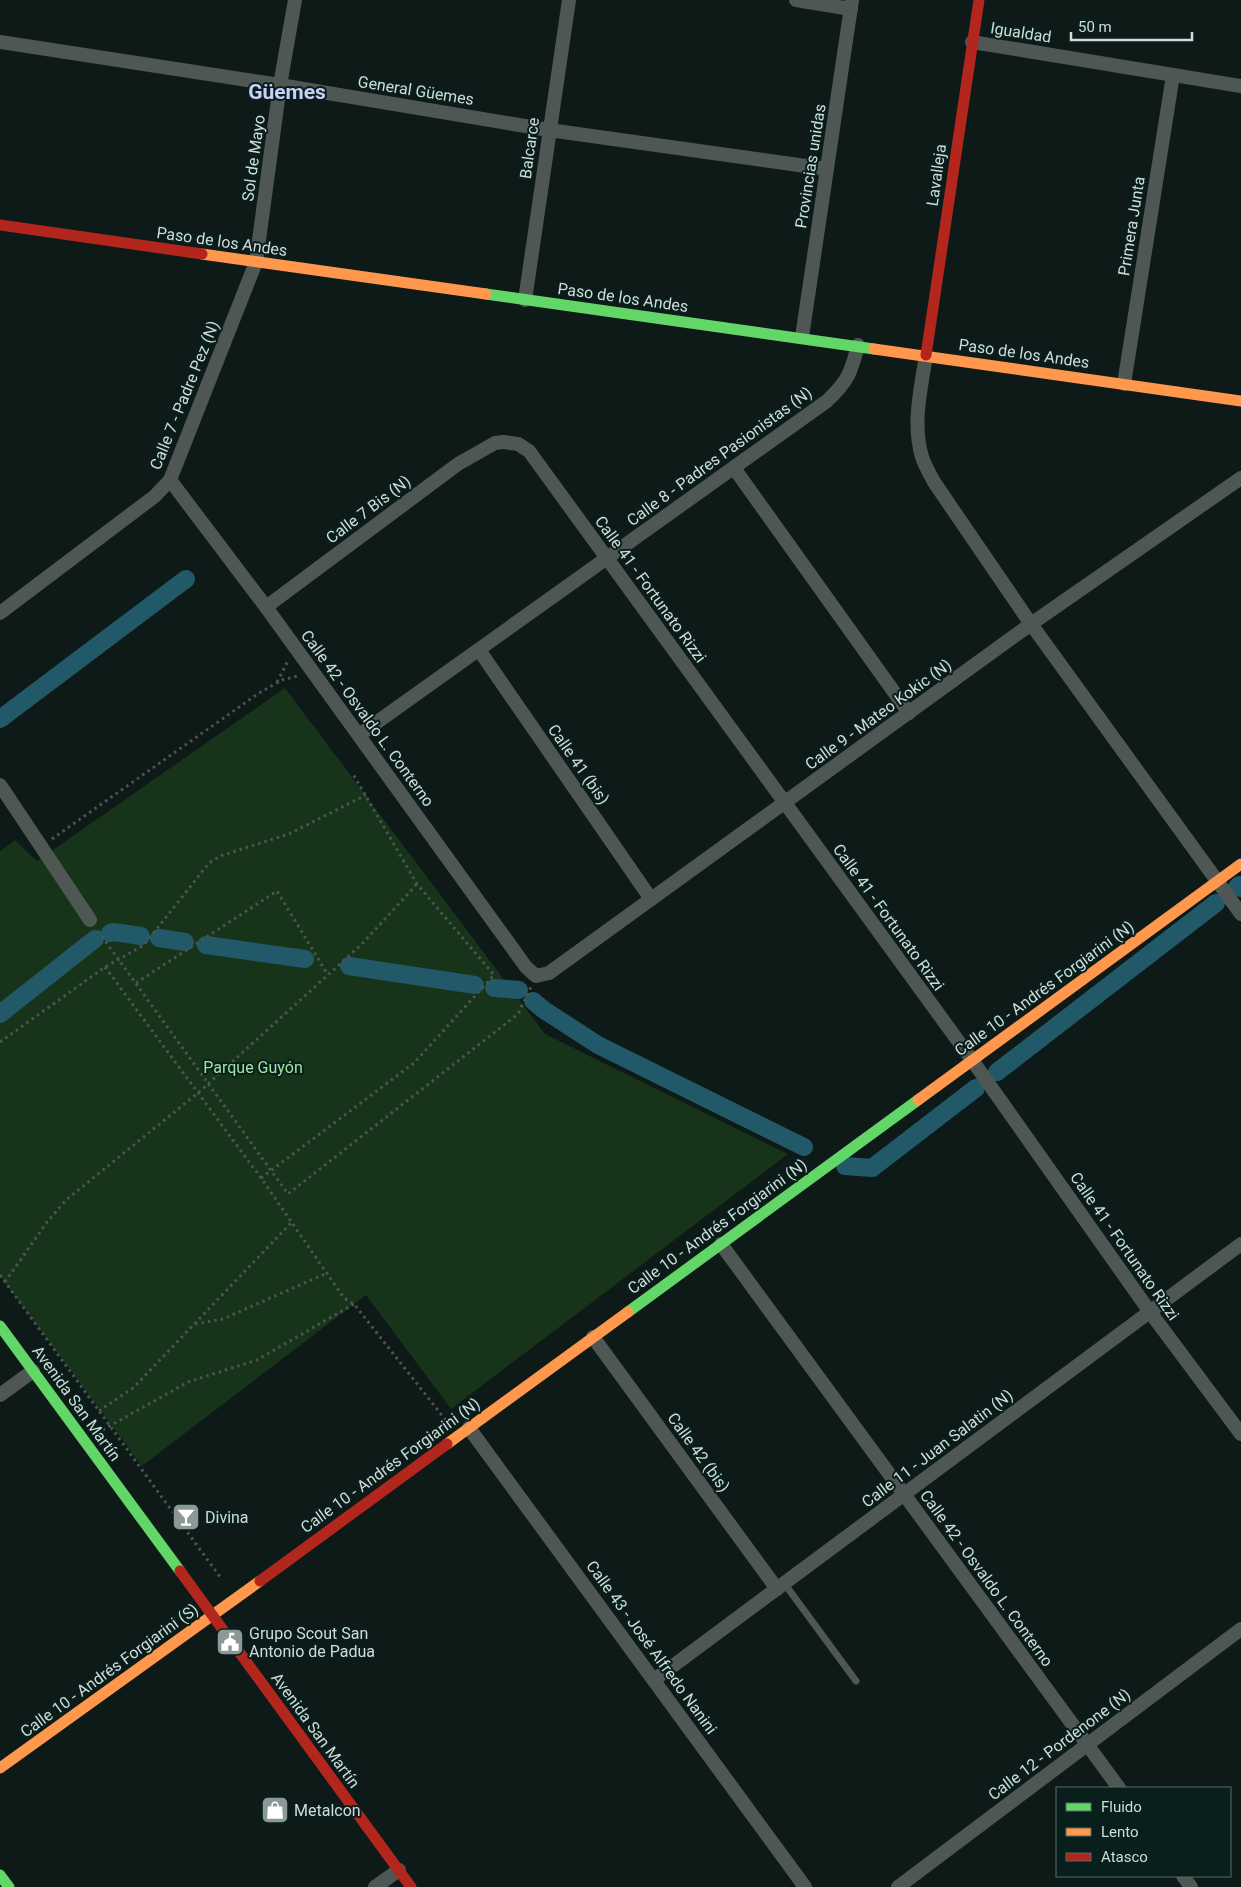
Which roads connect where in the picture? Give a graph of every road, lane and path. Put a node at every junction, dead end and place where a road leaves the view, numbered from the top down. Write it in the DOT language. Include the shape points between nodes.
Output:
graph roads {
  1 [pos="295,0"];
  2 [pos="569,0"];
  3 [pos="796,0"];
  4 [pos="979,0"];
  5 [pos="852,4"];
  6 [pos="0,42"];
  7 [pos="972,42"];
  8 [pos="1173,75"];
  9 [pos="280,85"];
  10 [pos="1241,86"];
  11 [pos="549,130"];
  12 [pos="827,169"];
  13 [pos="0,225"];
  14 [pos="256,262"];
  15 [pos="525,300"];
  16 [pos="802,337"];
  17 [pos="858,345"];
  18 [pos="926,355"];
  19 [pos="1124,384"];
  20 [pos="1241,400"];
  21 [pos="495,443"];
  22 [pos="734,468"];
  23 [pos="1241,478"];
  24 [pos="170,480"];
  25 [pos="607,558"];
  26 [pos="266,607"];
  27 [pos="0,613"];
  28 [pos="1031,624"];
  29 [pos="292,642"];
  30 [pos="479,650"];
  31 [pos="318,678"];
  32 [pos="277,683"];
  33 [pos="910,712"];
  34 [pos="359,735"];
  35 [pos="353,774"];
  36 [pos="0,785"];
  37 [pos="366,795"];
  38 [pos="784,803"];
  39 [pos="41,846"];
  40 [pos="1241,864"];
  41 [pos="1217,881"];
  42 [pos="417,884"];
  43 [pos="651,899"];
  44 [pos="1241,914"];
  45 [pos="90,920"];
  46 [pos="119,959"];
  47 [pos="106,967"];
  48 [pos="328,975"];
  49 [pos="536,976"];
  50 [pos="136,983"];
  51 [pos="0,1042"];
  52 [pos="972,1060"];
  53 [pos="208,1083"];
  54 [pos="198,1092"];
  55 [pos="272,1171"];
  56 [pos="261,1178"];
  57 [pos="292,1222"];
  58 [pos="721,1244"];
  59 [pos="1241,1244"];
  60 [pos="328,1273"];
  61 [pos="0,1275"];
  62 [pos="5,1282"];
  63 [pos="354,1304"];
  64 [pos="1150,1312"];
  65 [pos="194,1324"];
  66 [pos="0,1326"];
  67 [pos="593,1337"];
  68 [pos="33,1371"];
  69 [pos="0,1395"];
  70 [pos="99,1411"];
  71 [pos="110,1426"];
  72 [pos="464,1432"];
  73 [pos="1241,1434"];
  74 [pos="83,1440"];
  75 [pos="904,1494"];
  76 [pos="220,1577"];
  77 [pos="781,1586"];
  78 [pos="212,1616"];
  79 [pos="1241,1629"];
  80 [pos="654,1680"];
  81 [pos="856,1681"];
  82 [pos="1088,1745"];
  83 [pos="0,1768"];
  84 [pos="1118,1787"];
  85 [pos="399,1870"];
  86 [pos="0,1875"];
  87 [pos="8,1887"];
  88 [pos="375,1887"];
  89 [pos="411,1887"];
  90 [pos="806,1887"];
  91 [pos="898,1887"];
  1 -- 9 [label="street, Sol de Mayo"];
  2 -- 11 [label="street, Balcarce"];
  3 -- 5 [label="street"];
  4 -- 7 [label="street, Lavalleja"];
  5 -- 12 [label="street, Provincias unidas"];
  6 -- 9 [label="street, General Güemes"];
  7 -- 8 [label="street, Igualdad"];
  7 -- 18 [label="street, Lavalleja"];
  8 -- 10 [label="street, Igualdad"];
  8 -- 19 [label="street, Primera Junta"];
  9 -- 11 [label="street, General Güemes"];
  9 -- 14 [label="street, Sol de Mayo"];
  11 -- 12 [label="street, General Güemes"];
  11 -- 15 [label="street, Balcarce"];
  12 -- 16 [label="street, Provincias unidas"];
  13 -- 14 [label="street, Paso de los Andes"];
  14 -- 15 [label="street, Paso de los Andes"];
  14 -- 24 [label="street, Calle 7 - Padre Pez (N)"];
  15 -- 16 [label="street, Paso de los Andes"];
  16 -- 17 [label="street, Paso de los Andes"];
  17 -- 18 [label="street, Paso de los Andes"];
  17 -- 22 [label="street, Calle 8 - Padres Pasionistas (N)" via="851,372 827,401"];
  18 -- 19 [label="street, Paso de los Andes"];
  18 -- 28 [label="street" via="917,413 922,458 934,482"];
  19 -- 20 [label="street, Paso de los Andes"];
  21 -- 25 [label="street, Calle 41 - Fortunato Rizzi" via="518,444 529,451"];
  21 -- 26 [label="street, Calle 7 Bis (N)" via="458,464"];
  22 -- 25 [label="street, Calle 8 - Padres Pasionistas (N)"];
  22 -- 33 [label="street"];
  23 -- 28 [label="street, Calle 9 - Mateo Kokic (N)"];
  24 -- 26 [label="street, Calle 42 - Osvaldo L. Conterno"];
  24 -- 27 [label="street, Calle 7 - Padre Pez (N)" via="155,496"];
  25 -- 30 [label="street, Calle 8 - Padres Pasionistas (N)"];
  25 -- 38 [label="street, Calle 41 - Fortunato Rizzi"];
  26 -- 29 [label="street, Calle 42 - Osvaldo L. Conterno"];
  28 -- 33 [label="street, Calle 9 - Mateo Kokic (N)"];
  28 -- 41 [label="street"];
  29 -- 31 [label="street, Calle 42 - Osvaldo L. Conterno"];
  29 -- 32 [label="path" via="289,658"];
  30 -- 34 [label="street, Calle 8 - Padres Pasionistas (N)"];
  30 -- 43 [label="street, Calle 41 (bis)"];
  31 -- 32 [label="path" via="303,675"];
  31 -- 34 [label="street, Calle 42 - Osvaldo L. Conterno"];
  32 -- 39 [label="path"];
  33 -- 38 [label="street, Calle 9 - Mateo Kokic (N)"];
  34 -- 49 [label="street, Calle 42 - Osvaldo L. Conterno" via="526,967"];
  35 -- 37 [label="path"];
  36 -- 39 [label="street"];
  37 -- 42 [label="path"];
  37 -- 46 [label="path" via="289,834 220,856 209,863 144,945"];
  38 -- 43 [label="street, Calle 9 - Mateo Kokic (N)"];
  38 -- 52 [label="street, Calle 41 - Fortunato Rizzi"];
  39 -- 45 [label="street"];
  40 -- 41 [label="street, Calle 10 - Andrés Forgiarini (N)"];
  41 -- 44 [label="street"];
  41 -- 52 [label="street, Calle 10 - Andrés Forgiarini (N)"];
  42 -- 48 [label="path" via="362,944"];
  42 -- 55 [label="path" via="494,975 414,1063"];
  43 -- 49 [label="street, Calle 9 - Mateo Kokic (N)" via="549,973"];
  45 -- 46 [label="path"];
  46 -- 47 [label="path"];
  46 -- 50 [label="path"];
  47 -- 51 [label="path"];
  47 -- 54 [label="path"];
  48 -- 50 [label="path" via="277,891"];
  48 -- 53 [label="path"];
  49 -- 55 [label="path" via="518,1014 288,1194"];
  50 -- 53 [label="path"];
  52 -- 58 [label="street, Calle 10 - Andrés Forgiarini (N)"];
  52 -- 64 [label="street, Calle 41 - Fortunato Rizzi"];
  53 -- 54 [label="path"];
  53 -- 55 [label="path"];
  54 -- 56 [label="path"];
  54 -- 62 [label="path" via="66,1200"];
  55 -- 56 [label="path"];
  56 -- 57 [label="path"];
  57 -- 60 [label="path"];
  57 -- 65 [label="path"];
  58 -- 67 [label="street, Calle 10 - Andrés Forgiarini (N)"];
  58 -- 75 [label="street, Calle 42 - Osvaldo L. Conterno"];
  59 -- 64 [label="street, Calle 11 - Juan Salatin (N)"];
  60 -- 63 [label="path" via="344,1298"];
  60 -- 65 [label="path" via="223,1319"];
  61 -- 62 [label="path"];
  62 -- 70 [label="path"];
  63 -- 71 [label="path" via="257,1360 188,1382"];
  63 -- 72 [label="path"];
  64 -- 73 [label="street, Calle 41 - Fortunato Rizzi"];
  64 -- 75 [label="street, Calle 11 - Juan Salatin (N)"];
  65 -- 70 [label="path" via="133,1388"];
  66 -- 68 [label="street, Avenida San Martín"];
  67 -- 72 [label="street, Calle 10 - Andrés Forgiarini (N)"];
  67 -- 77 [label="street, Calle 42 (bis)"];
  68 -- 69 [label="street"];
  68 -- 74 [label="street, Avenida San Martín"];
  70 -- 71 [label="path"];
  71 -- 74 [label="path"];
  71 -- 76 [label="path"];
  72 -- 78 [label="street, Calle 10 - Andrés Forgiarini (N)"];
  72 -- 80 [label="street, Calle 43 - José Alfredo Nanini"];
  74 -- 78 [label="street, Avenida San Martín"];
  75 -- 77 [label="street, Calle 11 - Juan Salatin (N)"];
  75 -- 82 [label="street, Calle 42 - Osvaldo L. Conterno"];
  77 -- 80 [label="street, Calle 11 - Juan Salatin (N)"];
  77 -- 81 [label="lane"];
  78 -- 83 [label="street, Calle 10 - Andrés Forgiarini (S)"];
  78 -- 85 [label="street, Avenida San Martín"];
  79 -- 82 [label="street, Calle 12 - Pordenone (N)"];
  80 -- 90 [label="street, Calle 43 - José Alfredo Nanini"];
  82 -- 84 [label="street, Calle 42 - Osvaldo L. Conterno"];
  82 -- 91 [label="street, Calle 12 - Pordenone (N)"];
  85 -- 88 [label="street"];
  85 -- 89 [label="street, Avenida San Martín"];
  86 -- 87 [label="street"];
}
